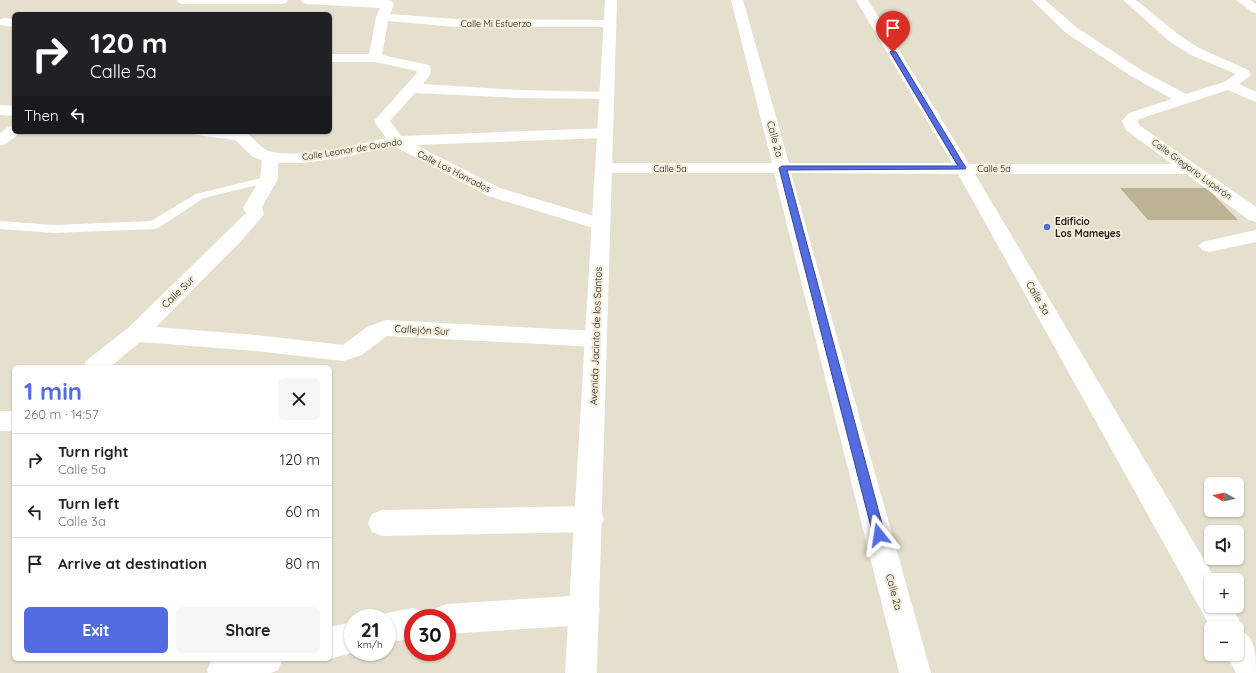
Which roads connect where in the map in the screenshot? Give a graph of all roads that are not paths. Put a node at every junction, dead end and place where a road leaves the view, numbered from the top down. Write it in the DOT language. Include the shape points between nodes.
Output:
graph roads {
  1 [pos="182,0"];
  2 [pos="282,0"];
  3 [pos="307,0"];
  4 [pos="611,0"];
  5 [pos="737,0"];
  6 [pos="862,0"];
  7 [pos="1038,0"];
  8 [pos="1129,0"];
  9 [pos="1242,0"];
  10 [pos="387,7"];
  11 [pos="1256,9"];
  12 [pos="610,24"];
  13 [pos="332,58"];
  14 [pos="375,58"];
  15 [pos="1229,85"];
  16 [pos="412,88"];
  17 [pos="607,95"];
  18 [pos="1256,98"];
  19 [pos="1184,99"];
  20 [pos="0,110"];
  21 [pos="12,112"];
  22 [pos="12,132"];
  23 [pos="605,133"];
  24 [pos="221,134"];
  25 [pos="0,141"];
  26 [pos="396,141"];
  27 [pos="270,157"];
  28 [pos="604,168"];
  29 [pos="782,168"];
  30 [pos="962,168"];
  31 [pos="1192,169"];
  32 [pos="269,179"];
  33 [pos="1256,216"];
  34 [pos="600,224"];
  35 [pos="0,225"];
  36 [pos="1256,236"];
  37 [pos="1209,246"];
  38 [pos="136,334"];
  39 [pos="596,339"];
  40 [pos="97,365"];
  41 [pos="0,420"];
  42 [pos="12,420"];
  43 [pos="590,518"];
  44 [pos="382,524"];
  45 [pos="1204,587"];
  46 [pos="585,610"];
  47 [pos="456,618"];
  48 [pos="344,639"];
  49 [pos="332,642"];
  50 [pos="1244,656"];
  51 [pos="259,661"];
  52 [pos="223,670"];
  53 [pos="581,673"];
  54 [pos="915,673"];
  55 [pos="1254,673"];
  1 -- 2 [label="street"];
  3 -- 10 [label="street, Calle Mi Esfuerzo"];
  4 -- 12 [label="street, Avenida Jacinto de los Santos"];
  5 -- 29 [label="street, Calle 2a"];
  6 -- 30 [label="street, Calle 3a"];
  7 -- 19 [label="street" via="1071,30 1136,73"];
  8 -- 15 [label="street" via="1174,38 1194,51 1243,73 1241,79"];
  9 -- 11 [label="street"];
  10 -- 12 [label="street, Calle Mi Esfuerzo" via="456,23"];
  10 -- 14 [label="street"];
  12 -- 17 [label="street, Avenida Jacinto de los Santos"];
  13 -- 14 [label="street, Calle Los Honrados"];
  14 -- 16 [label="street, Calle Los Honrados" via="424,68 423,76"];
  15 -- 18 [label="street"];
  15 -- 19 [label="street"];
  16 -- 17 [label="street" via="518,94"];
  16 -- 26 [label="street, Calle Los Honrados" via="382,121"];
  17 -- 23 [label="street, Avenida Jacinto de los Santos"];
  19 -- 31 [label="street, Calle Gregorio Luperón" via="1134,116 1130,121 1132,127"];
  20 -- 21 [label="street"];
  22 -- 25 [label="street"];
  23 -- 26 [label="street, Calle Leonor de Ovando"];
  23 -- 28 [label="street, Avenida Jacinto de los Santos"];
  24 -- 27 [label="street, Calle Leonor de Ovando" via="240,136 259,152"];
  26 -- 27 [label="street, Calle Leonor de Ovando" via="321,156 288,159"];
  26 -- 34 [label="street, Calle Los Honrados" via="494,192"];
  27 -- 32 [label="street"];
  28 -- 29 [label="street, Calle 5a"];
  28 -- 34 [label="street, Avenida Jacinto de los Santos"];
  29 -- 30 [label="street, Calle 5a"];
  29 -- 54 [label="street, Calle 2a"];
  30 -- 31 [label="street, Calle 5a"];
  30 -- 45 [label="street, Calle 3a"];
  31 -- 33 [label="street, Calle Gregorio Luperón"];
  32 -- 35 [label="lane" via="200,196 154,225 54,229"];
  32 -- 38 [label="street, Calle Sur" via="252,208 255,214"];
  34 -- 39 [label="street, Avenida Jacinto de los Santos"];
  36 -- 37 [label="street"];
  38 -- 39 [label="street, Callejón Sur" via="256,343 343,353 386,328"];
  38 -- 40 [label="street, Calle Sur"];
  39 -- 43 [label="street, Avenida Jacinto de los Santos"];
  41 -- 42 [label="street"];
  43 -- 44 [label="street"];
  43 -- 46 [label="street, Avenida Jacinto de los Santos"];
  46 -- 47 [label="street"];
  46 -- 53 [label="street, Avenida Jacinto de los Santos"];
  48 -- 49 [label="street"];
  50 -- 55 [label="street"];
  51 -- 52 [label="street"];
}
